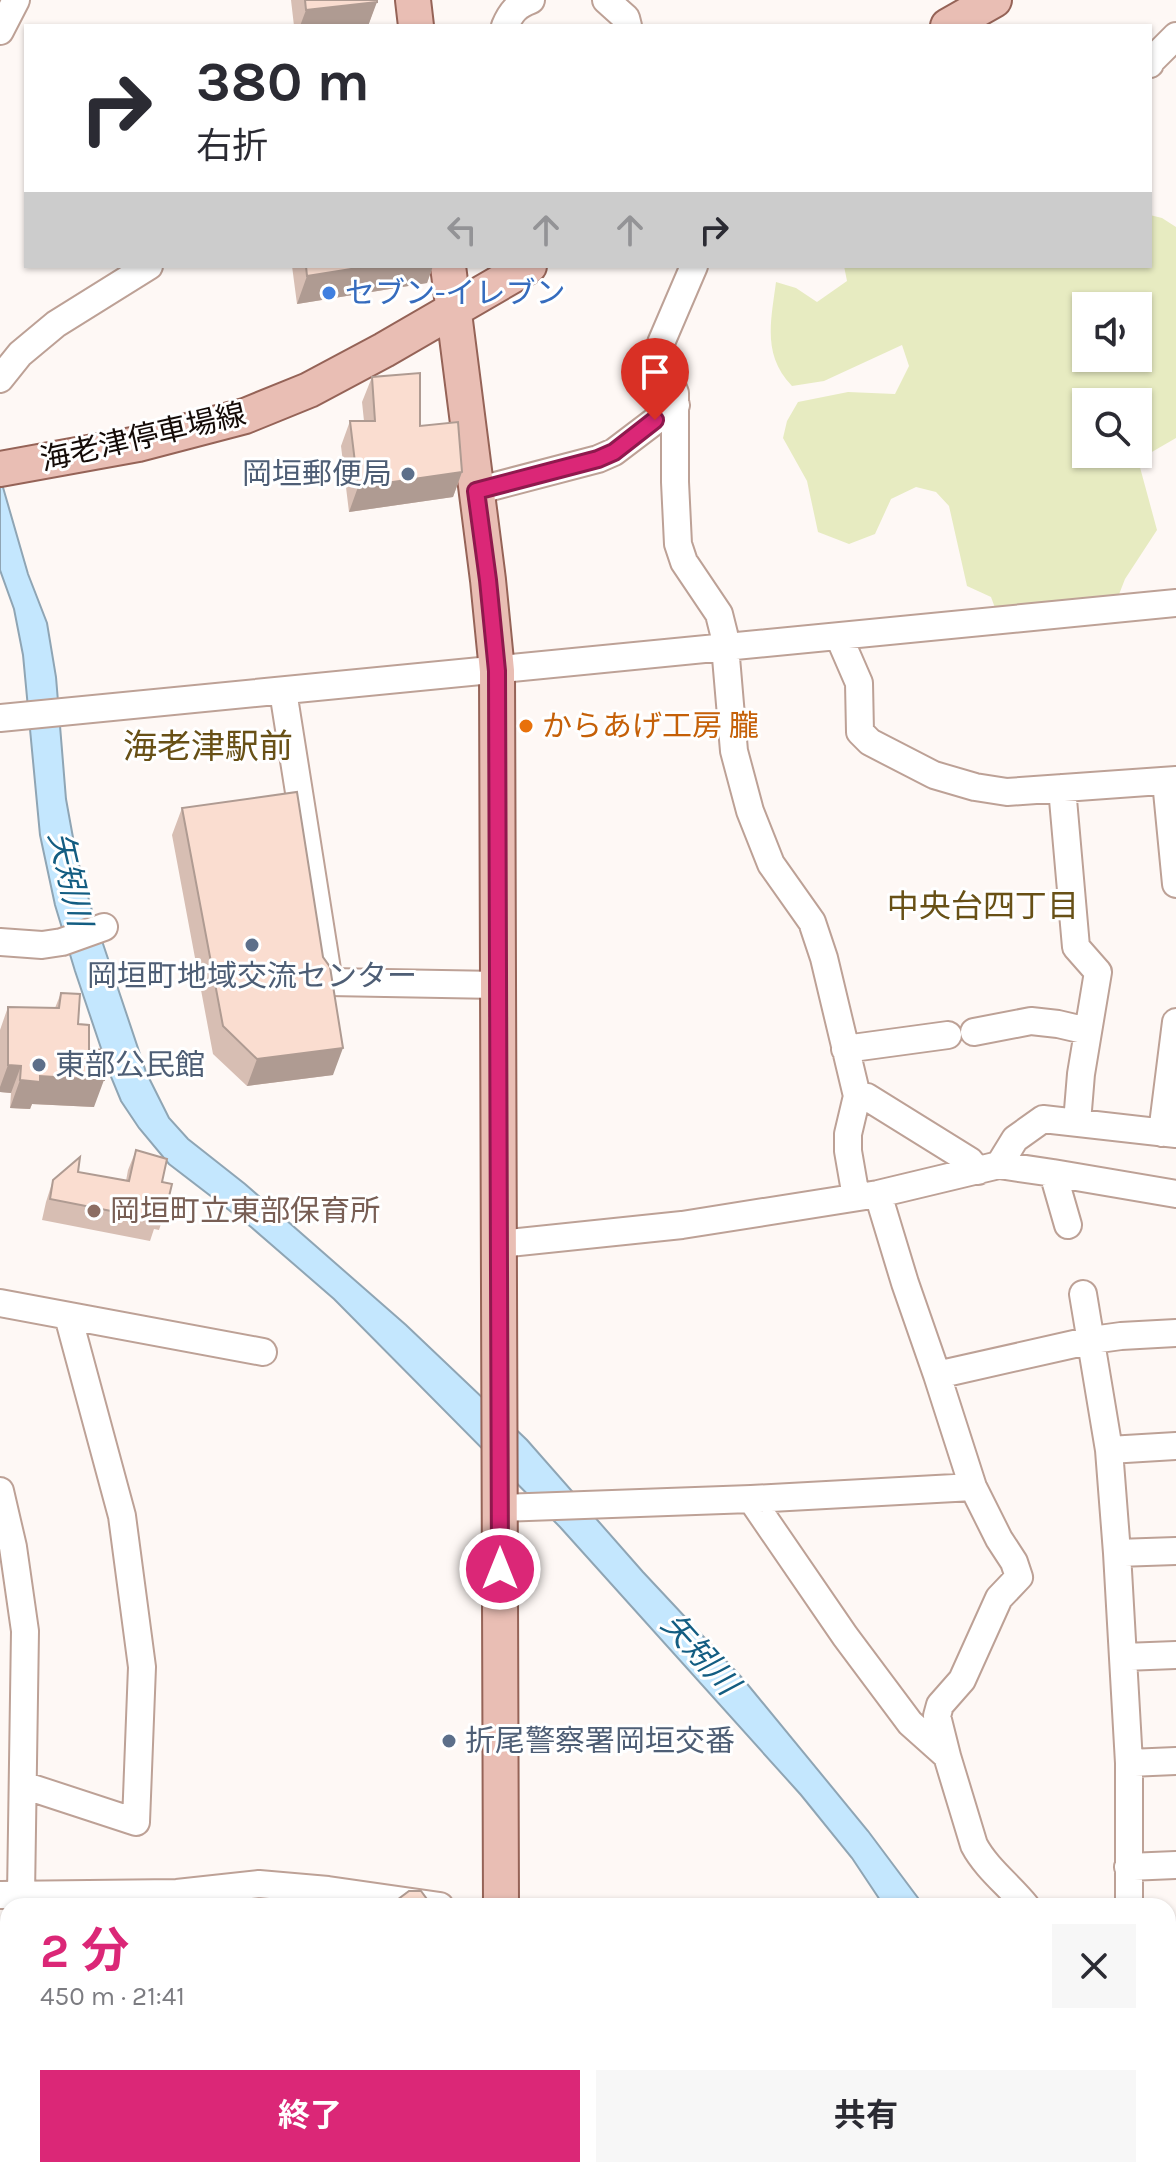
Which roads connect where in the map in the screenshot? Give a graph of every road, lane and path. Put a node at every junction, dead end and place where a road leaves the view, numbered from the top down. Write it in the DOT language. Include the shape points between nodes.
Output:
graph roads {
  1 [pos="16,0"];
  2 [pos="413,0"];
  3 [pos="531,0"];
  4 [pos="606,0"];
  5 [pos="994,0"];
  6 [pos="416,24"];
  7 [pos="506,24"];
  8 [pos="628,24"];
  9 [pos="952,24"];
  10 [pos="0,31"];
  11 [pos="1176,36"];
  12 [pos="1152,60"];
  13 [pos="146,268"];
  14 [pos="448,268"];
  15 [pos="526,268"];
  16 [pos="693,268"];
  17 [pos="454,310"];
  18 [pos="0,379"];
  19 [pos="676,405"];
  20 [pos="0,469"];
  21 [pos="476,491"];
  22 [pos="1176,603"];
  23 [pos="839,637"];
  24 [pos="724,648"];
  25 [pos="497,671"];
  26 [pos="283,691"];
  27 [pos="0,718"];
  28 [pos="1171,780"];
  29 [pos="1062,788"];
  30 [pos="1176,884"];
  31 [pos="104,927"];
  32 [pos="0,942"];
  33 [pos="498,985"];
  34 [pos="1176,1022"];
  35 [pos="1088,1031"];
  36 [pos="845,1049"];
  37 [pos="857,1096"];
  38 [pos="1077,1122"];
  39 [pos="1169,1133"];
  40 [pos="988,1168"];
  41 [pos="1053,1173"];
  42 [pos="1176,1194"];
  43 [pos="867,1196"];
  44 [pos="1068,1225"];
  45 [pos="500,1244"];
  46 [pos="1083,1294"];
  47 [pos="0,1303"];
  48 [pos="68,1316"];
  49 [pos="1176,1333"];
  50 [pos="1092,1340"];
  51 [pos="263,1352"];
  52 [pos="937,1375"];
  53 [pos="1176,1446"];
  54 [pos="1109,1450"];
  55 [pos="973,1487"];
  56 [pos="0,1491"];
  57 [pos="751,1499"];
  58 [pos="500,1508"];
  59 [pos="5,1526"];
  60 [pos="1176,1551"];
  61 [pos="1117,1553"];
  62 [pos="1176,1655"];
  63 [pos="1124,1657"];
  64 [pos="947,1756"];
  65 [pos="1176,1761"];
  66 [pos="1129,1763"];
  67 [pos="23,1785"];
  68 [pos="1176,1865"];
  69 [pos="1128,1867"];
  70 [pos="11,1895"];
  71 [pos="46,1898"];
  72 [pos="100,1898"];
  73 [pos="384,1898"];
  74 [pos="501,1898"];
  75 [pos="1019,1898"];
  76 [pos="1129,1898"];
  1 -- 10 [label="street"];
  2 -- 6 [label="main road"];
  3 -- 7 [label="street" via="518,4"];
  4 -- 8 [label="street"];
  5 -- 9 [label="main road"];
  11 -- 12 [label="street"];
  13 -- 18 [label="street" via="56,324"];
  14 -- 17 [label="main road"];
  15 -- 17 [label="main road, 海老津停車場線"];
  16 -- 19 [label="street" via="661,343"];
  17 -- 20 [label="main road, 海老津停車場線" via="309,390 245,416 138,444"];
  17 -- 21 [label="main road"];
  19 -- 21 [label="street" via="598,459"];
  19 -- 24 [label="street" via="678,544 719,614"];
  21 -- 25 [label="main road"];
  22 -- 23 [label="street"];
  23 -- 24 [label="street"];
  23 -- 29 [label="street" via="859,683 860,732 870,742 934,775 975,787 1007,792"];
  24 -- 25 [label="street"];
  24 -- 36 [label="street" via="743,790 771,864 812,922"];
  25 -- 26 [label="street"];
  25 -- 33 [label="main road"];
  26 -- 27 [label="street"];
  26 -- 33 [label="street" via="329,982"];
  28 -- 29 [label="street"];
  28 -- 30 [label="street"];
  29 -- 35 [label="street" via="1076,947 1098,972"];
  31 -- 32 [label="street" via="42,945"];
  33 -- 45 [label="main road"];
  34 -- 39 [label="street"];
  35 -- 36 [label="street" via="1031,1021"];
  35 -- 38 [label="street"];
  36 -- 37 [label="street"];
  37 -- 40 [label="street"];
  37 -- 43 [label="street" via="848,1134 849,1164"];
  38 -- 39 [label="street"];
  38 -- 40 [label="street" via="1043,1119"];
  40 -- 41 [label="street"];
  40 -- 43 [label="street"];
  41 -- 42 [label="street"];
  41 -- 44 [label="street"];
  43 -- 45 [label="street" via="682,1225"];
  43 -- 52 [label="street"];
  45 -- 58 [label="main road"];
  46 -- 50 [label="street"];
  47 -- 48 [label="street"];
  48 -- 51 [label="street"];
  48 -- 67 [label="street" via="122,1516 142,1667 136,1822"];
  49 -- 50 [label="street"];
  50 -- 52 [label="street"];
  50 -- 54 [label="street"];
  52 -- 55 [label="street"];
  53 -- 54 [label="street"];
  54 -- 61 [label="street"];
  55 -- 57 [label="street"];
  55 -- 64 [label="street" via="1019,1577 999,1598 962,1680 940,1705 937,1716"];
  56 -- 59 [label="street"];
  57 -- 58 [label="street"];
  57 -- 64 [label="street" via="910,1723"];
  58 -- 74 [label="main road"];
  59 -- 67 [label="street" via="25,1631"];
  60 -- 61 [label="street"];
  61 -- 63 [label="street"];
  62 -- 63 [label="street"];
  63 -- 66 [label="street"];
  64 -- 75 [label="street" via="979,1856"];
  65 -- 66 [label="street"];
  66 -- 69 [label="street"];
  67 -- 70 [label="street"];
  68 -- 69 [label="street"];
  69 -- 76 [label="street"];
  70 -- 71 [label="street"];
  72 -- 73 [label="street" via="259,1884"];
}
